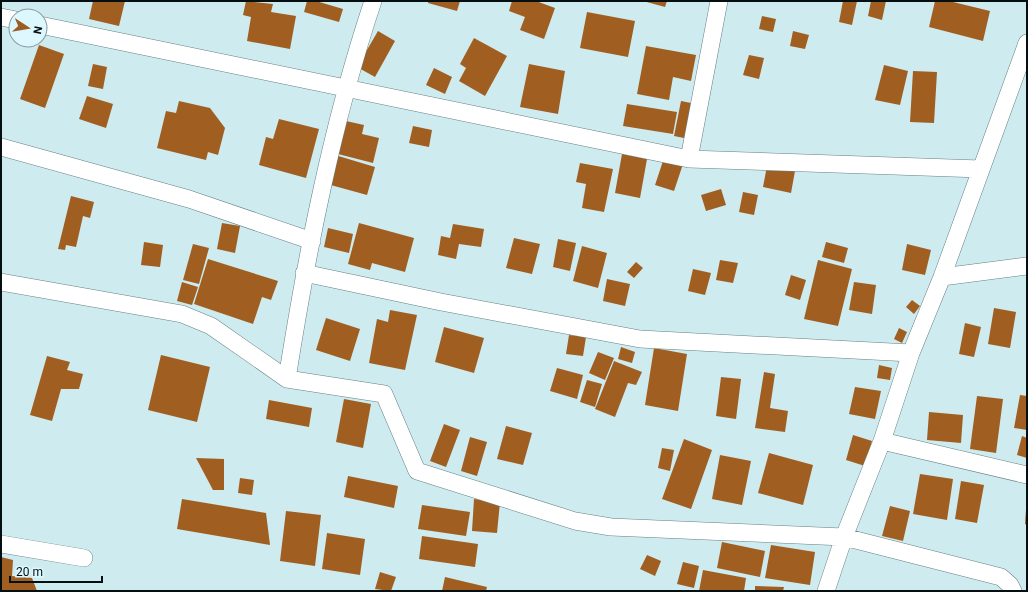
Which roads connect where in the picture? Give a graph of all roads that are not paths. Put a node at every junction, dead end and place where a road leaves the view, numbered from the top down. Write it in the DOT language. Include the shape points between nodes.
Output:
graph roads {
  1 [pos="373,1"];
  2 [pos="719,1"];
  3 [pos="48,27"];
  4 [pos="1027,42"];
  5 [pos="345,88"];
  6 [pos="1,147"];
  7 [pos="689,159"];
  8 [pos="981,169"];
  9 [pos="312,241"];
  10 [pos="1027,266"];
  11 [pos="304,273"];
  12 [pos="942,277"];
  13 [pos="1,282"];
  14 [pos="912,353"];
  15 [pos="287,380"];
  16 [pos="882,441"];
  17 [pos="1027,475"];
  18 [pos="844,537"];
  19 [pos="1,544"];
  20 [pos="84,558"];
  21 [pos="826,591"];
  22 [pos="1013,591"];
  1 -- 5 [label="lane"];
  2 -- 7 [label="lane"];
  3 -- 5 [label="lane"];
  4 -- 8 [label="lane"];
  5 -- 7 [label="lane"];
  5 -- 9 [label="lane"];
  6 -- 9 [label="lane" via="189,199"];
  7 -- 8 [label="lane"];
  8 -- 12 [label="lane"];
  9 -- 11 [label="lane"];
  10 -- 12 [label="lane"];
  11 -- 14 [label="lane" via="441,302 640,339"];
  11 -- 15 [label="lane"];
  12 -- 14 [label="lane"];
  13 -- 15 [label="lane" via="182,314 211,326"];
  14 -- 16 [label="lane"];
  15 -- 18 [label="lane" via="384,394 417,471 575,521 611,527"];
  16 -- 17 [label="lane"];
  16 -- 18 [label="lane"];
  18 -- 21 [label="lane"];
  18 -- 22 [label="lane" via="1001,577"];
  19 -- 20 [label="lane"];
}
